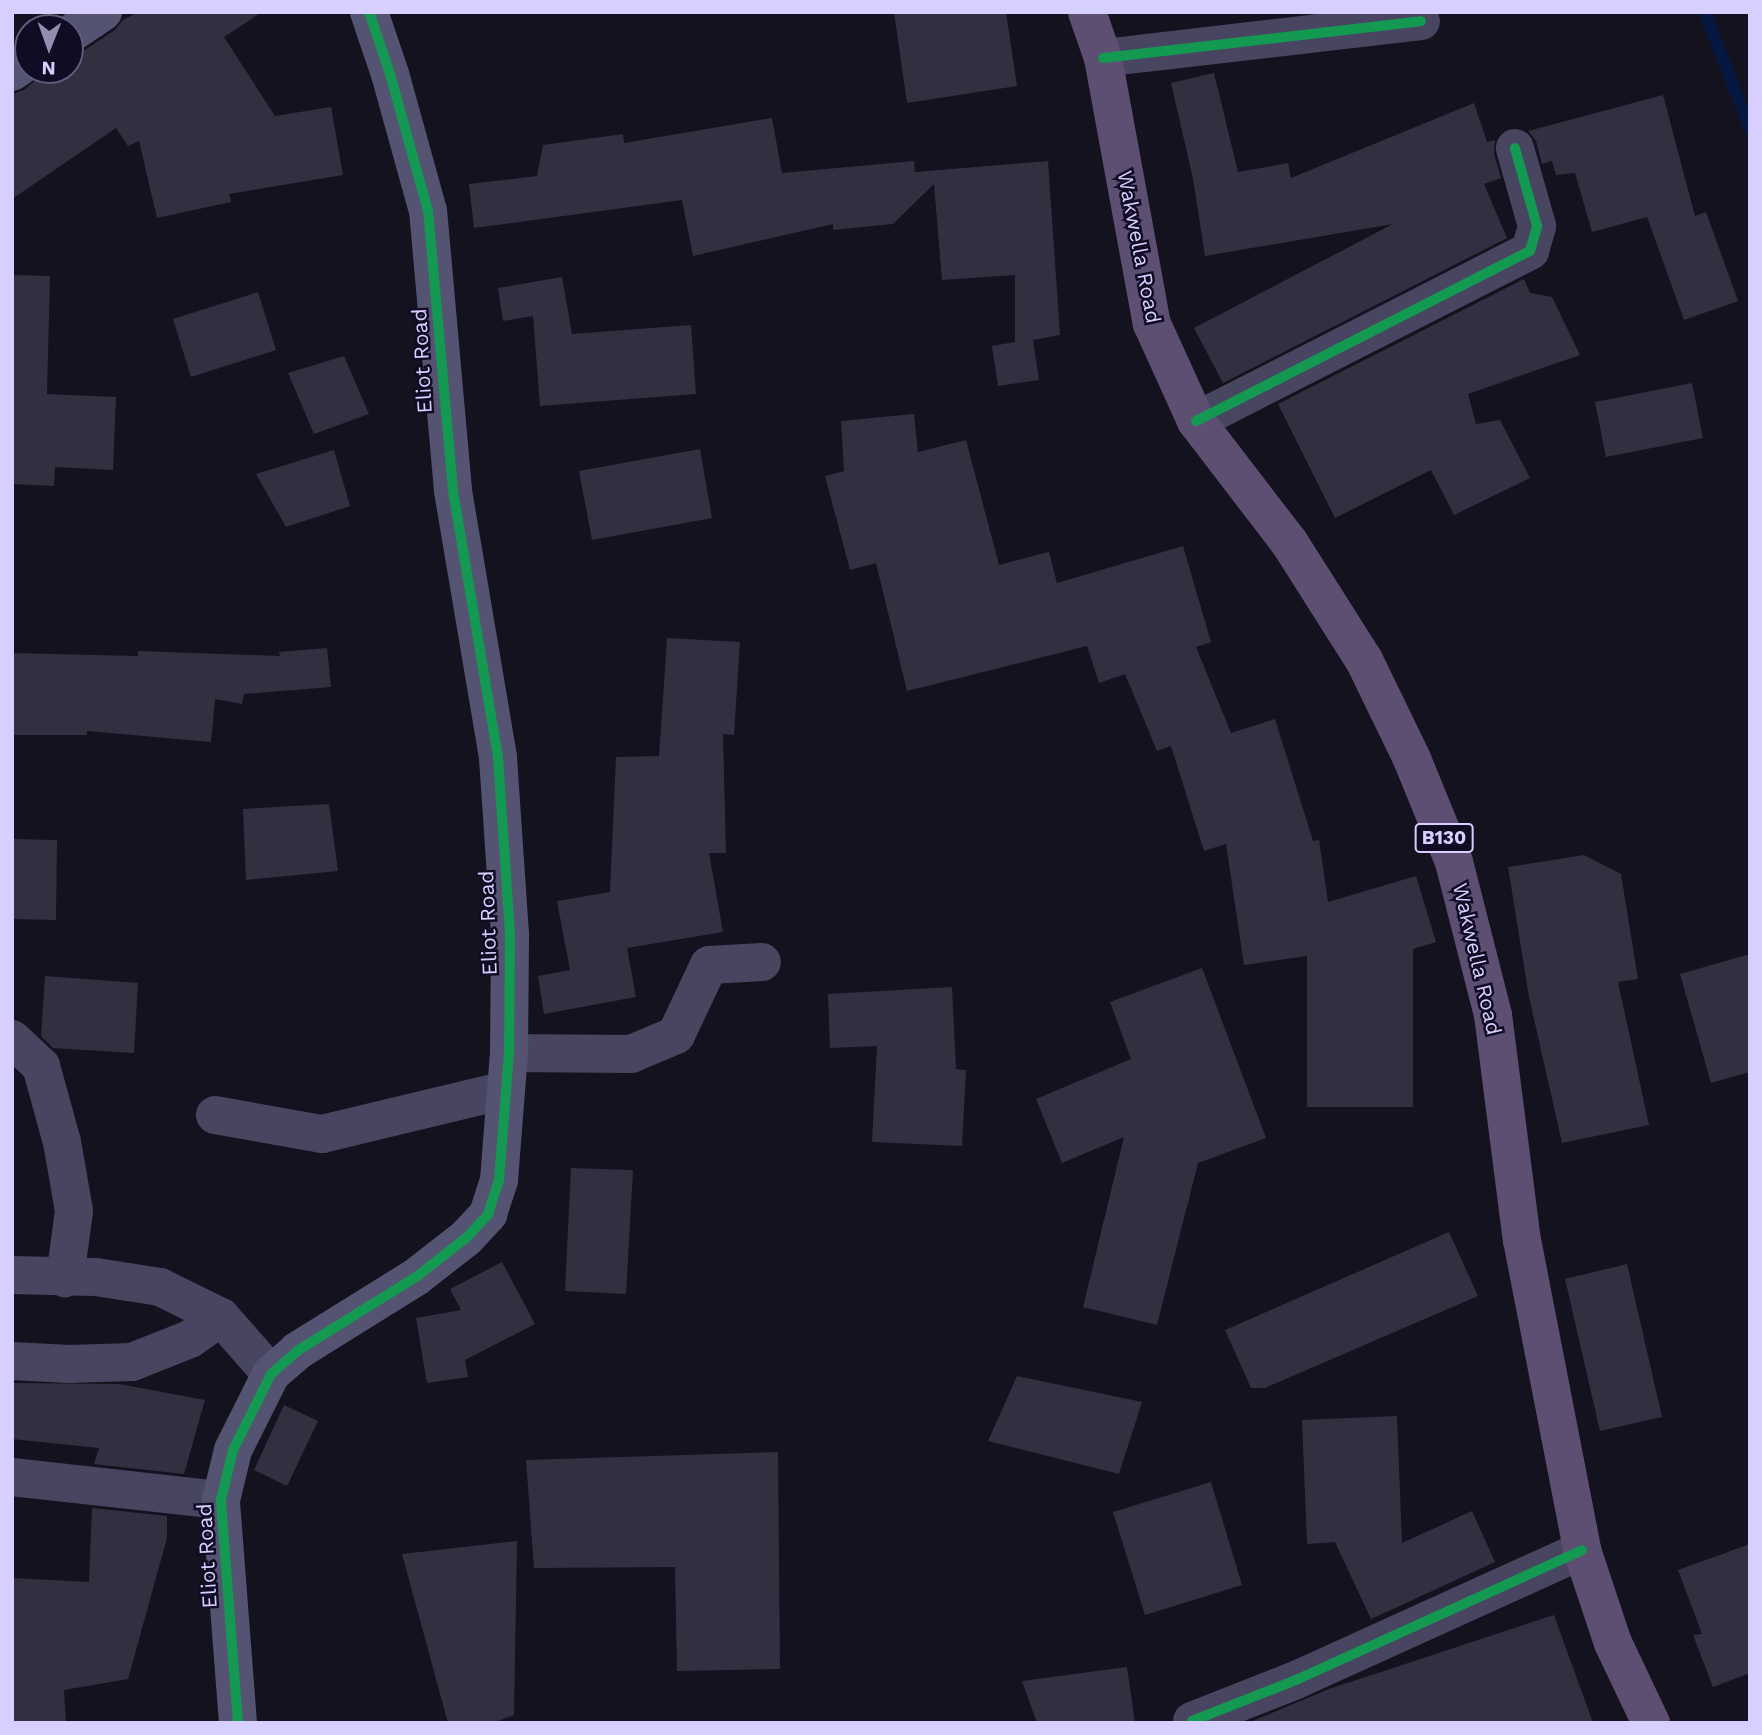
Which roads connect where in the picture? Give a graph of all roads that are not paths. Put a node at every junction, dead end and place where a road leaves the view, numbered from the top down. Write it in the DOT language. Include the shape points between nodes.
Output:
graph roads {
  1 [pos="103,12"];
  2 [pos="369,12"];
  3 [pos="1087,12"];
  4 [pos="1421,21"];
  5 [pos="84,25"];
  6 [pos="1102,58"];
  7 [pos="1515,148"];
  8 [pos="1196,421"];
  9 [pos="762,962"];
  10 [pos="12,1039"];
  11 [pos="507,1071"];
  12 [pos="215,1115"];
  13 [pos="12,1275"];
  14 [pos="65,1278"];
  15 [pos="221,1317"];
  16 [pos="12,1361"];
  17 [pos="271,1374"];
  18 [pos="12,1477"];
  19 [pos="221,1500"];
  20 [pos="1582,1550"];
  21 [pos="1192,1721"];
  22 [pos="238,1723"];
  23 [pos="1651,1723"];
  1 -- 5 [label="street"];
  2 -- 11 [label="street, Eliot Road" via="428,211 453,490 498,757 510,934"];
  3 -- 6 [label="main road, Wakwella Road / B130"];
  4 -- 6 [label="street"];
  6 -- 8 [label="main road, Wakwella Road / B130" via="1152,324"];
  7 -- 8 [label="street" via="1537,226 1530,251"];
  8 -- 20 [label="main road, Wakwella Road / B130" via="1289,542 1364,660 1412,759 1454,862 1493,1015 1522,1240"];
  9 -- 11 [label="street" via="709,965 676,1035 631,1054"];
  10 -- 14 [label="street" via="41,1066 62,1142 74,1211"];
  11 -- 12 [label="street" via="322,1134"];
  11 -- 17 [label="street, Eliot Road" via="499,1180 488,1214 466,1238 416,1277 297,1351"];
  13 -- 14 [label="street"];
  14 -- 15 [label="street" via="96,1277 160,1287"];
  15 -- 16 [label="street" via="190,1339 132,1362"];
  15 -- 17 [label="street"];
  17 -- 19 [label="street, Eliot Road" via="233,1450"];
  18 -- 19 [label="street"];
  19 -- 22 [label="street, Eliot Road"];
  20 -- 21 [label="street" via="1296,1680"];
  20 -- 23 [label="main road, Wakwella Road / B130" via="1613,1643"];
}
